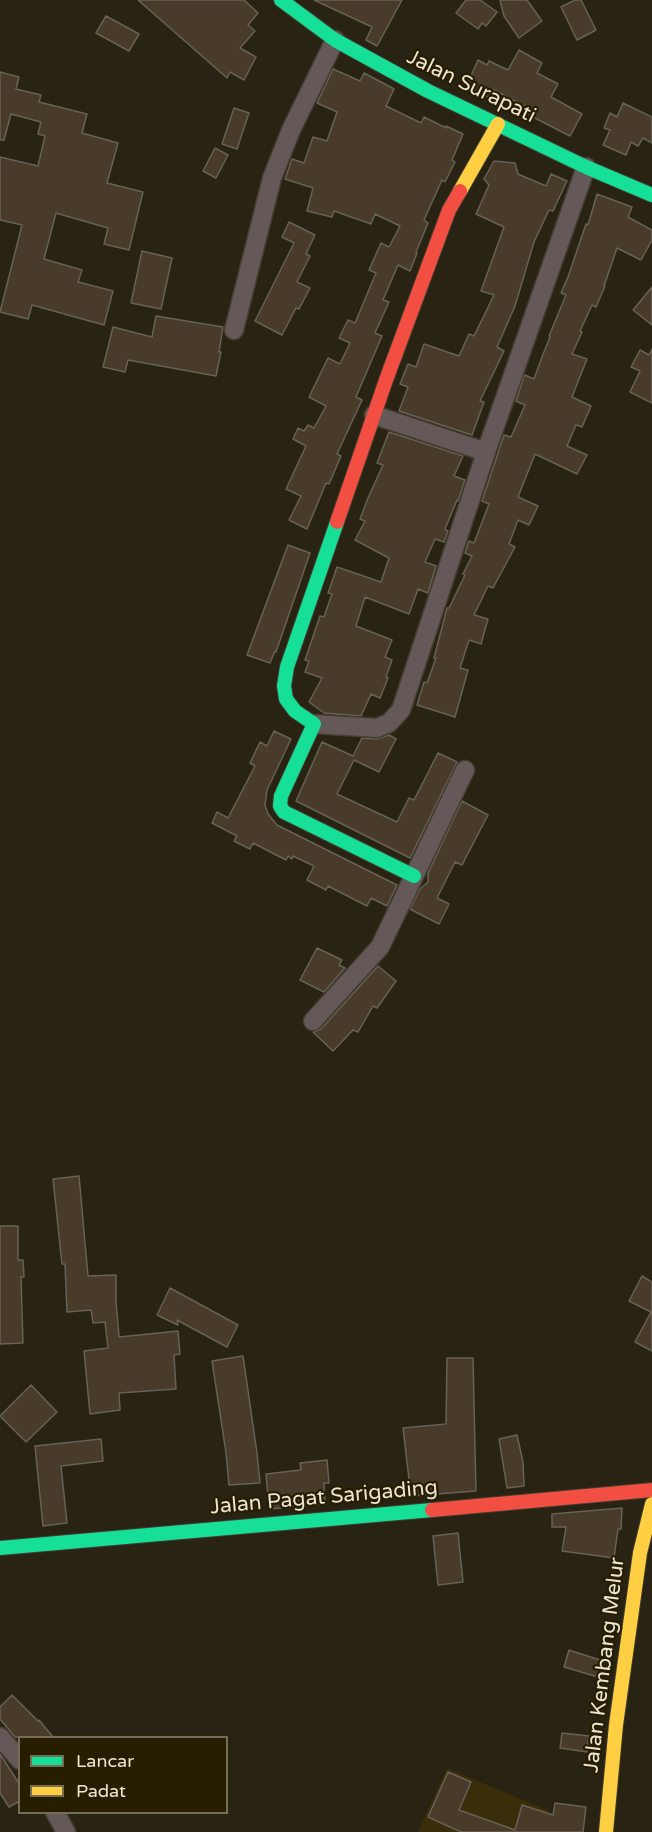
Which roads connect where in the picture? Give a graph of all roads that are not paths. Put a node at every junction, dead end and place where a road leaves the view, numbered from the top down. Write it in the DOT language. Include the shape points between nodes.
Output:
graph roads {
  1 [pos="282,0"];
  2 [pos="335,40"];
  3 [pos="498,124"];
  4 [pos="586,167"];
  5 [pos="652,195"];
  6 [pos="234,330"];
  7 [pos="375,415"];
  8 [pos="486,452"];
  9 [pos="314,724"];
  10 [pos="465,770"];
  11 [pos="414,876"];
  12 [pos="313,1021"];
  13 [pos="652,1490"];
  14 [pos="652,1504"];
  15 [pos="0,1548"];
  16 [pos="0,1737"];
  17 [pos="18,1758"];
  18 [pos="56,1814"];
  19 [pos="66,1832"];
  20 [pos="606,1832"];
  1 -- 2 [label="street, Jalan Surapati"];
  2 -- 3 [label="street, Jalan Surapati"];
  2 -- 6 [label="street" via="291,129 272,178"];
  3 -- 4 [label="street, Jalan Surapati"];
  3 -- 7 [label="street" via="448,210"];
  4 -- 5 [label="street, Jalan Surapati"];
  4 -- 8 [label="street"];
  7 -- 8 [label="street"];
  7 -- 9 [label="street" via="287,667 286,699"];
  8 -- 9 [label="street" via="401,710 389,723 377,728"];
  9 -- 11 [label="street" via="280,806 284,812"];
  10 -- 11 [label="street"];
  11 -- 12 [label="street" via="380,947"];
  13 -- 15 [label="street, Jalan Pagat Sarigading"];
  14 -- 20 [label="street, Jalan Kembang Melur" via="636,1576"];
  16 -- 17 [label="street"];
  18 -- 19 [label="street"];
}
